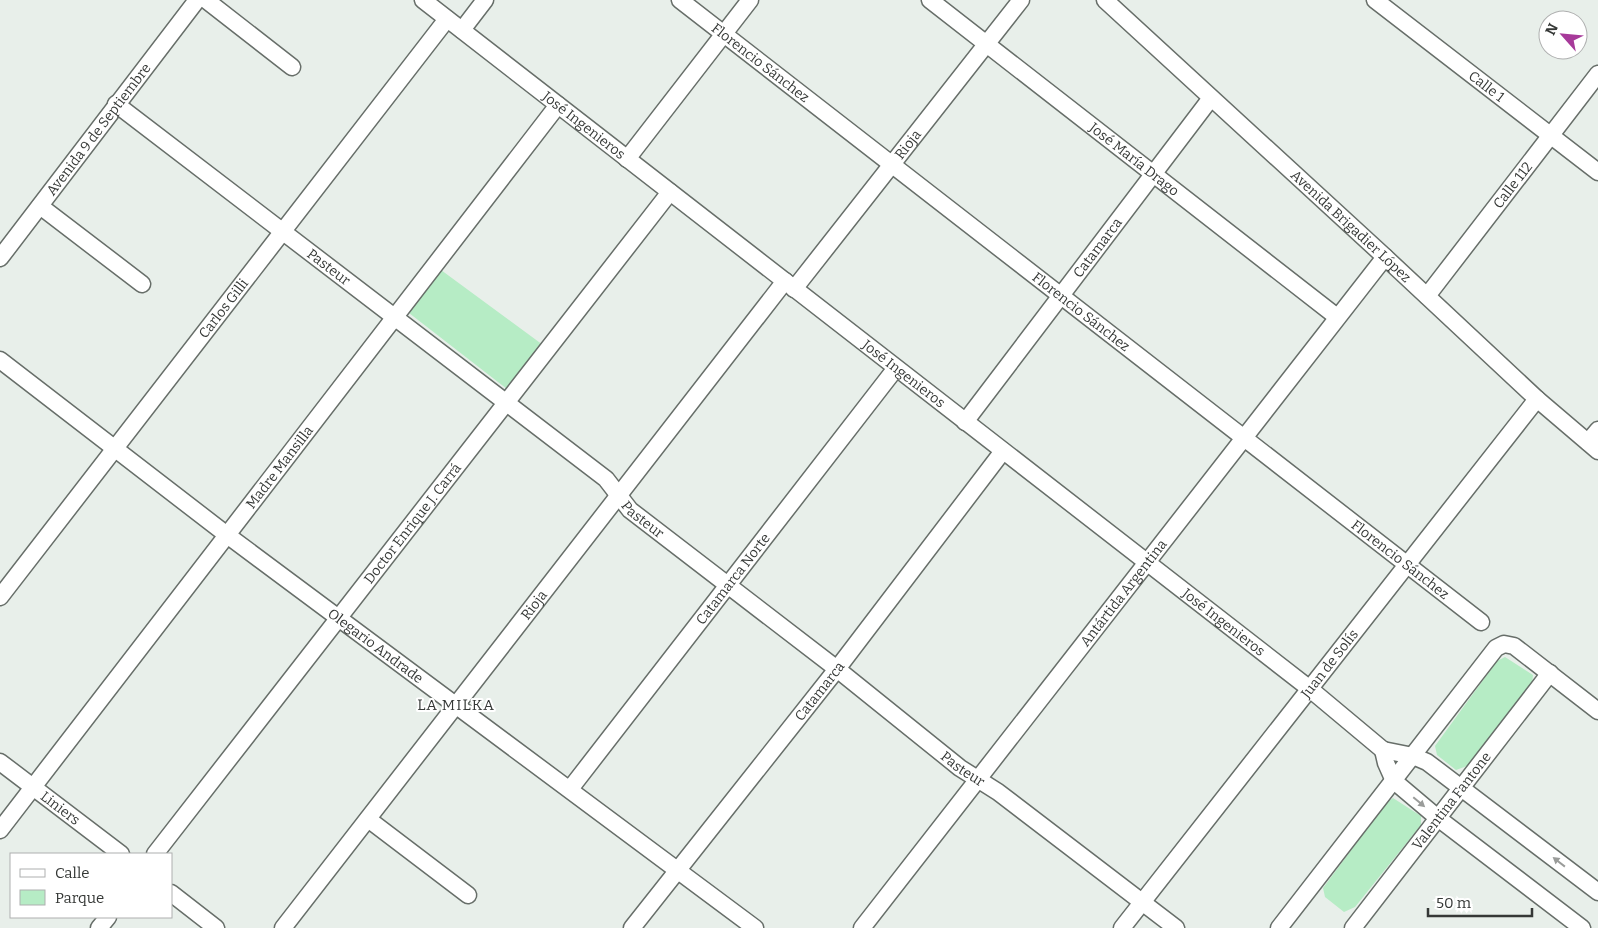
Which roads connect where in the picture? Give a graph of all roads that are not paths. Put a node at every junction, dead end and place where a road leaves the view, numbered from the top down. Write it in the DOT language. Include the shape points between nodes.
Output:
graph roads {
  1 [pos="197,0"];
  2 [pos="206,0"];
  3 [pos="423,0"];
  4 [pos="485,0"];
  5 [pos="680,0"];
  6 [pos="750,0"];
  7 [pos="930,0"];
  8 [pos="1021,0"];
  9 [pos="1376,0"];
  10 [pos="1112,2"];
  11 [pos="447,19"];
  12 [pos="462,30"];
  13 [pos="724,34"];
  14 [pos="986,44"];
  15 [pos="292,67"];
  16 [pos="1598,74"];
  17 [pos="1211,98"];
  18 [pos="116,104"];
  19 [pos="558,105"];
  20 [pos="1550,135"];
  21 [pos="627,159"];
  22 [pos="892,164"];
  23 [pos="1598,172"];
  24 [pos="1152,173"];
  25 [pos="670,192"];
  26 [pos="40,206"];
  27 [pos="284,231"];
  28 [pos="1385,257"];
  29 [pos="0,258"];
  30 [pos="142,284"];
  31 [pos="789,285"];
  32 [pos="1060,296"];
  33 [pos="1426,296"];
  34 [pos="396,317"];
  35 [pos="1337,317"];
  36 [pos="0,360"];
  37 [pos="896,368"];
  38 [pos="1537,399"];
  39 [pos="507,402"];
  40 [pos="965,422"];
  41 [pos="1244,438"];
  42 [pos="1595,441"];
  43 [pos="115,448"];
  44 [pos="1003,451"];
  45 [pos="619,496"];
  46 [pos="227,535"];
  47 [pos="1146,563"];
  48 [pos="1408,565"];
  49 [pos="729,585"];
  50 [pos="0,597"];
  51 [pos="339,618"];
  52 [pos="1481,622"];
  53 [pos="837,669"];
  54 [pos="1550,673"];
  55 [pos="1310,690"];
  56 [pos="456,705"];
  57 [pos="1598,710"];
  58 [pos="1383,750"];
  59 [pos="1413,756"];
  60 [pos="0,762"];
  61 [pos="978,779"];
  62 [pos="1394,781"];
  63 [pos="33,787"];
  64 [pos="1463,787"];
  65 [pos="570,789"];
  66 [pos="368,819"];
  67 [pos="1439,819"];
  68 [pos="0,830"];
  69 [pos="120,853"];
  70 [pos="156,853"];
  71 [pos="678,870"];
  72 [pos="1598,892"];
  73 [pos="172,894"];
  74 [pos="468,895"];
  75 [pos="1142,903"];
  76 [pos="107,918"];
  77 [pos="99,928"];
  78 [pos="216,928"];
  79 [pos="283,928"];
  80 [pos="632,928"];
  81 [pos="756,928"];
  82 [pos="862,928"];
  83 [pos="1122,928"];
  84 [pos="1176,928"];
  85 [pos="1279,928"];
  86 [pos="1353,928"];
  87 [pos="1582,928"];
  1 -- 18 [label="street, Avenida 9 de Septiembre"];
  2 -- 15 [label="street"];
  3 -- 11 [label="street, José Ingenieros"];
  4 -- 12 [label="street"];
  5 -- 13 [label="street, Florencio Sánchez"];
  6 -- 13 [label="street"];
  7 -- 14 [label="street, José María Drago"];
  8 -- 14 [label="street, Rioja"];
  9 -- 20 [label="street, Calle 1"];
  10 -- 17 [label="street, Avenida Brigadier López"];
  11 -- 12 [label="street, José Ingenieros"];
  11 -- 27 [label="street, Carlos Gilli"];
  12 -- 19 [label="street, José Ingenieros"];
  13 -- 21 [label="street"];
  13 -- 22 [label="street, Florencio Sánchez"];
  14 -- 22 [label="street, Rioja"];
  14 -- 24 [label="street, José María Drago"];
  16 -- 20 [label="street, Calle 112"];
  17 -- 24 [label="street, Catamarca"];
  17 -- 28 [label="street, Avenida Brigadier López"];
  18 -- 26 [label="street, Avenida 9 de Septiembre"];
  18 -- 27 [label="street, Pasteur"];
  19 -- 21 [label="street, José Ingenieros"];
  19 -- 34 [label="street, Madre Mansilla"];
  20 -- 23 [label="street, Calle 1"];
  20 -- 33 [label="street, Calle 112"];
  21 -- 25 [label="street, José Ingenieros"];
  22 -- 31 [label="street, Rioja"];
  22 -- 32 [label="street, Florencio Sánchez"];
  24 -- 32 [label="street, Catamarca"];
  24 -- 35 [label="street, José María Drago"];
  25 -- 31 [label="street, José Ingenieros"];
  25 -- 39 [label="street, Doctor Enrique J. Carrá"];
  26 -- 29 [label="street, Avenida 9 de Septiembre"];
  26 -- 30 [label="street"];
  27 -- 34 [label="street, Pasteur"];
  27 -- 43 [label="street, Carlos Gilli"];
  28 -- 33 [label="street, Avenida Brigadier López"];
  28 -- 35 [label="street, Antártida Argentina"];
  31 -- 37 [label="street, José Ingenieros"];
  31 -- 45 [label="street, Rioja"];
  32 -- 40 [label="street, Catamarca"];
  32 -- 41 [label="street, Florencio Sánchez"];
  33 -- 38 [label="street, Avenida Brigadier López"];
  34 -- 39 [label="street, Pasteur"];
  34 -- 46 [label="street, Madre Mansilla"];
  35 -- 41 [label="street, Antártida Argentina"];
  36 -- 43 [label="street, Olegario Andrade"];
  37 -- 40 [label="street, José Ingenieros"];
  37 -- 49 [label="street, Catamarca Norte"];
  38 -- 42 [label="street, Avenida Brigadier López"];
  38 -- 48 [label="street, Juan de Solís"];
  39 -- 45 [label="street, Pasteur" via="606,479"];
  39 -- 51 [label="street, Doctor Enrique J. Carrá"];
  40 -- 44 [label="street, José Ingenieros"];
  41 -- 47 [label="street, Antártida Argentina"];
  41 -- 48 [label="street, Florencio Sánchez"];
  43 -- 46 [label="street, Olegario Andrade"];
  43 -- 50 [label="street, Carlos Gilli"];
  44 -- 47 [label="street, José Ingenieros"];
  44 -- 53 [label="street, Catamarca"];
  45 -- 49 [label="street, Pasteur" via="630,510"];
  45 -- 56 [label="street, Rioja"];
  46 -- 51 [label="street, Olegario Andrade"];
  46 -- 63 [label="street, Madre Mansilla"];
  47 -- 55 [label="street, José Ingenieros"];
  47 -- 61 [label="street, Antártida Argentina"];
  48 -- 52 [label="street, Florencio Sánchez"];
  48 -- 55 [label="street, Juan de Solís"];
  49 -- 53 [label="street, Pasteur"];
  49 -- 65 [label="street, Catamarca Norte"];
  51 -- 56 [label="street, Olegario Andrade"];
  51 -- 70 [label="street, Doctor Enrique J. Carrá"];
  53 -- 61 [label="street, Pasteur"];
  53 -- 71 [label="street, Catamarca"];
  54 -- 57 [label="street"];
  54 -- 59 [label="street" via="1514,646 1504,644 1496,648"];
  54 -- 64 [label="street, Valentina Fantone"];
  55 -- 58 [label="street, José Ingenieros"];
  55 -- 75 [label="street, Juan de Solís"];
  56 -- 65 [label="street, Olegario Andrade"];
  56 -- 66 [label="street, Rioja"];
  58 -- 59 [label="street"];
  58 -- 62 [label="street"];
  59 -- 62 [label="street"];
  59 -- 64 [label="street"];
  60 -- 63 [label="street, Liniers"];
  61 -- 75 [label="street, Pasteur"];
  61 -- 82 [label="street, Antártida Argentina"];
  62 -- 67 [label="street, one-way"];
  62 -- 85 [label="street"];
  63 -- 68 [label="street, Madre Mansilla"];
  63 -- 69 [label="street, Liniers"];
  64 -- 67 [label="street, Valentina Fantone"];
  72 -- 64 [label="street, one-way"];
  65 -- 71 [label="street, Olegario Andrade"];
  66 -- 74 [label="street"];
  66 -- 79 [label="street, Rioja"];
  67 -- 86 [label="street, Valentina Fantone"];
  67 -- 87 [label="street"];
  71 -- 80 [label="street, Catamarca"];
  71 -- 81 [label="street, Olegario Andrade"];
  73 -- 78 [label="street"];
  75 -- 83 [label="street, Juan de Solís"];
  75 -- 84 [label="street, Pasteur"];
  76 -- 77 [label="street"];
}
